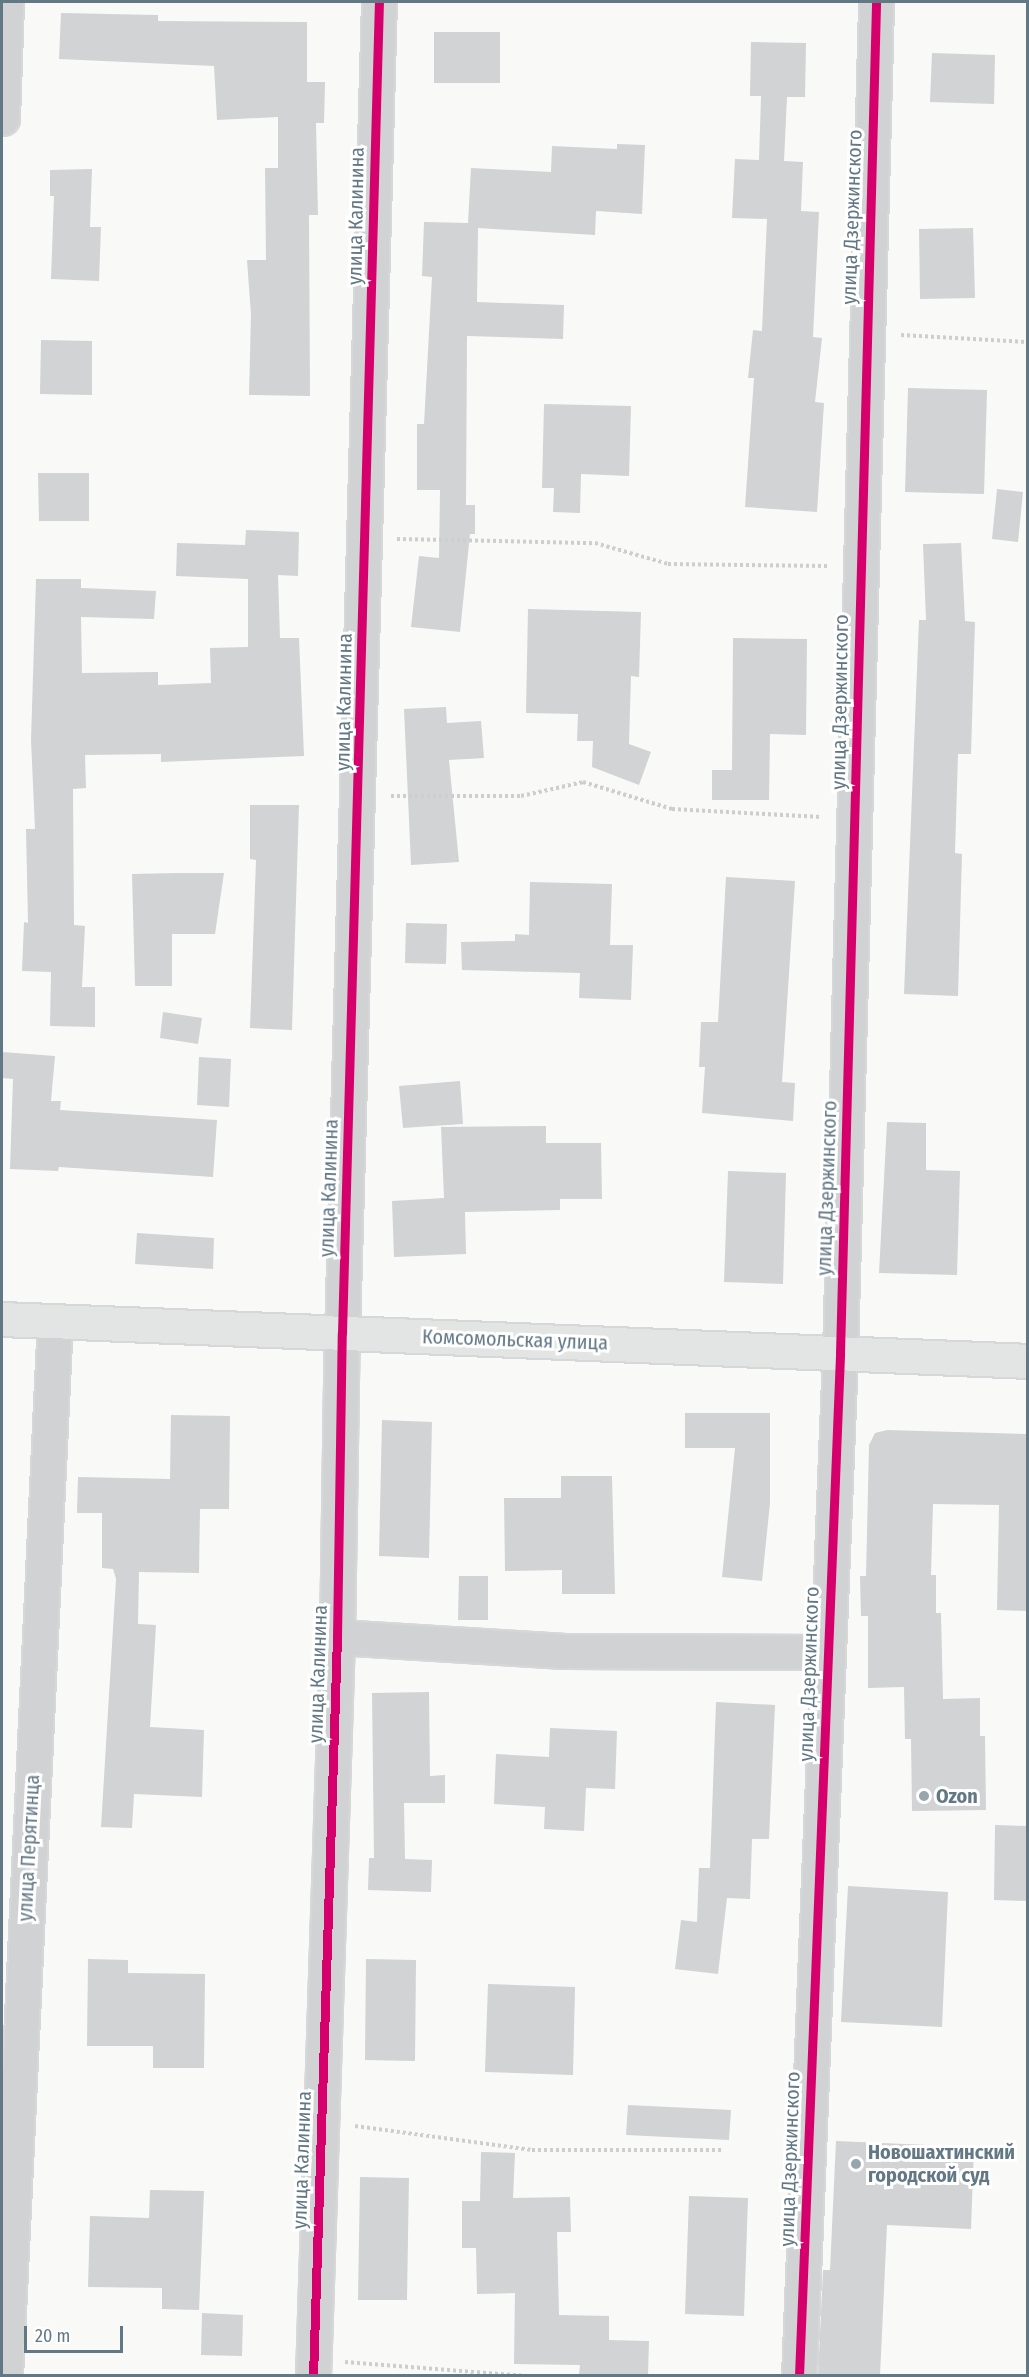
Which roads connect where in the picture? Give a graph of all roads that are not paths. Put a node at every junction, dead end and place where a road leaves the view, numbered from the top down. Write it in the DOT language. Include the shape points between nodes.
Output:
graph roads {
  1 [pos="6,2"];
  2 [pos="380,2"];
  3 [pos="876,2"];
  4 [pos="2,118"];
  5 [pos="2,1319"];
  6 [pos="55,1321"];
  7 [pos="342,1333"];
  8 [pos="840,1353"];
  9 [pos="1028,1361"];
  10 [pos="337,1637"];
  11 [pos="828,1652"];
  12 [pos="10,2095"];
  13 [pos="4,2332"];
  14 [pos="314,2368"];
  15 [pos="4,2376"];
  16 [pos="799,2376"];
  1 -- 4 [label="street"];
  2 -- 7 [label="street, улица Калинина"];
  3 -- 8 [label="street, улица Дзержинского"];
  5 -- 6 [label="main road, Комсомольская улица"];
  6 -- 7 [label="main road, Комсомольская улица"];
  6 -- 12 [label="street, улица Перятинца"];
  7 -- 8 [label="main road, Комсомольская улица"];
  7 -- 10 [label="street, улица Калинина"];
  8 -- 9 [label="main road, Комсомольская улица"];
  8 -- 11 [label="street, улица Дзержинского"];
  10 -- 11 [label="street" via="565,1651"];
  10 -- 14 [label="street, улица Калинина"];
  11 -- 16 [label="street, улица Дзержинского"];
  12 -- 13 [label="street, улица Перятинца"];
  13 -- 15 [label="street, улица Перятинца"];
}
